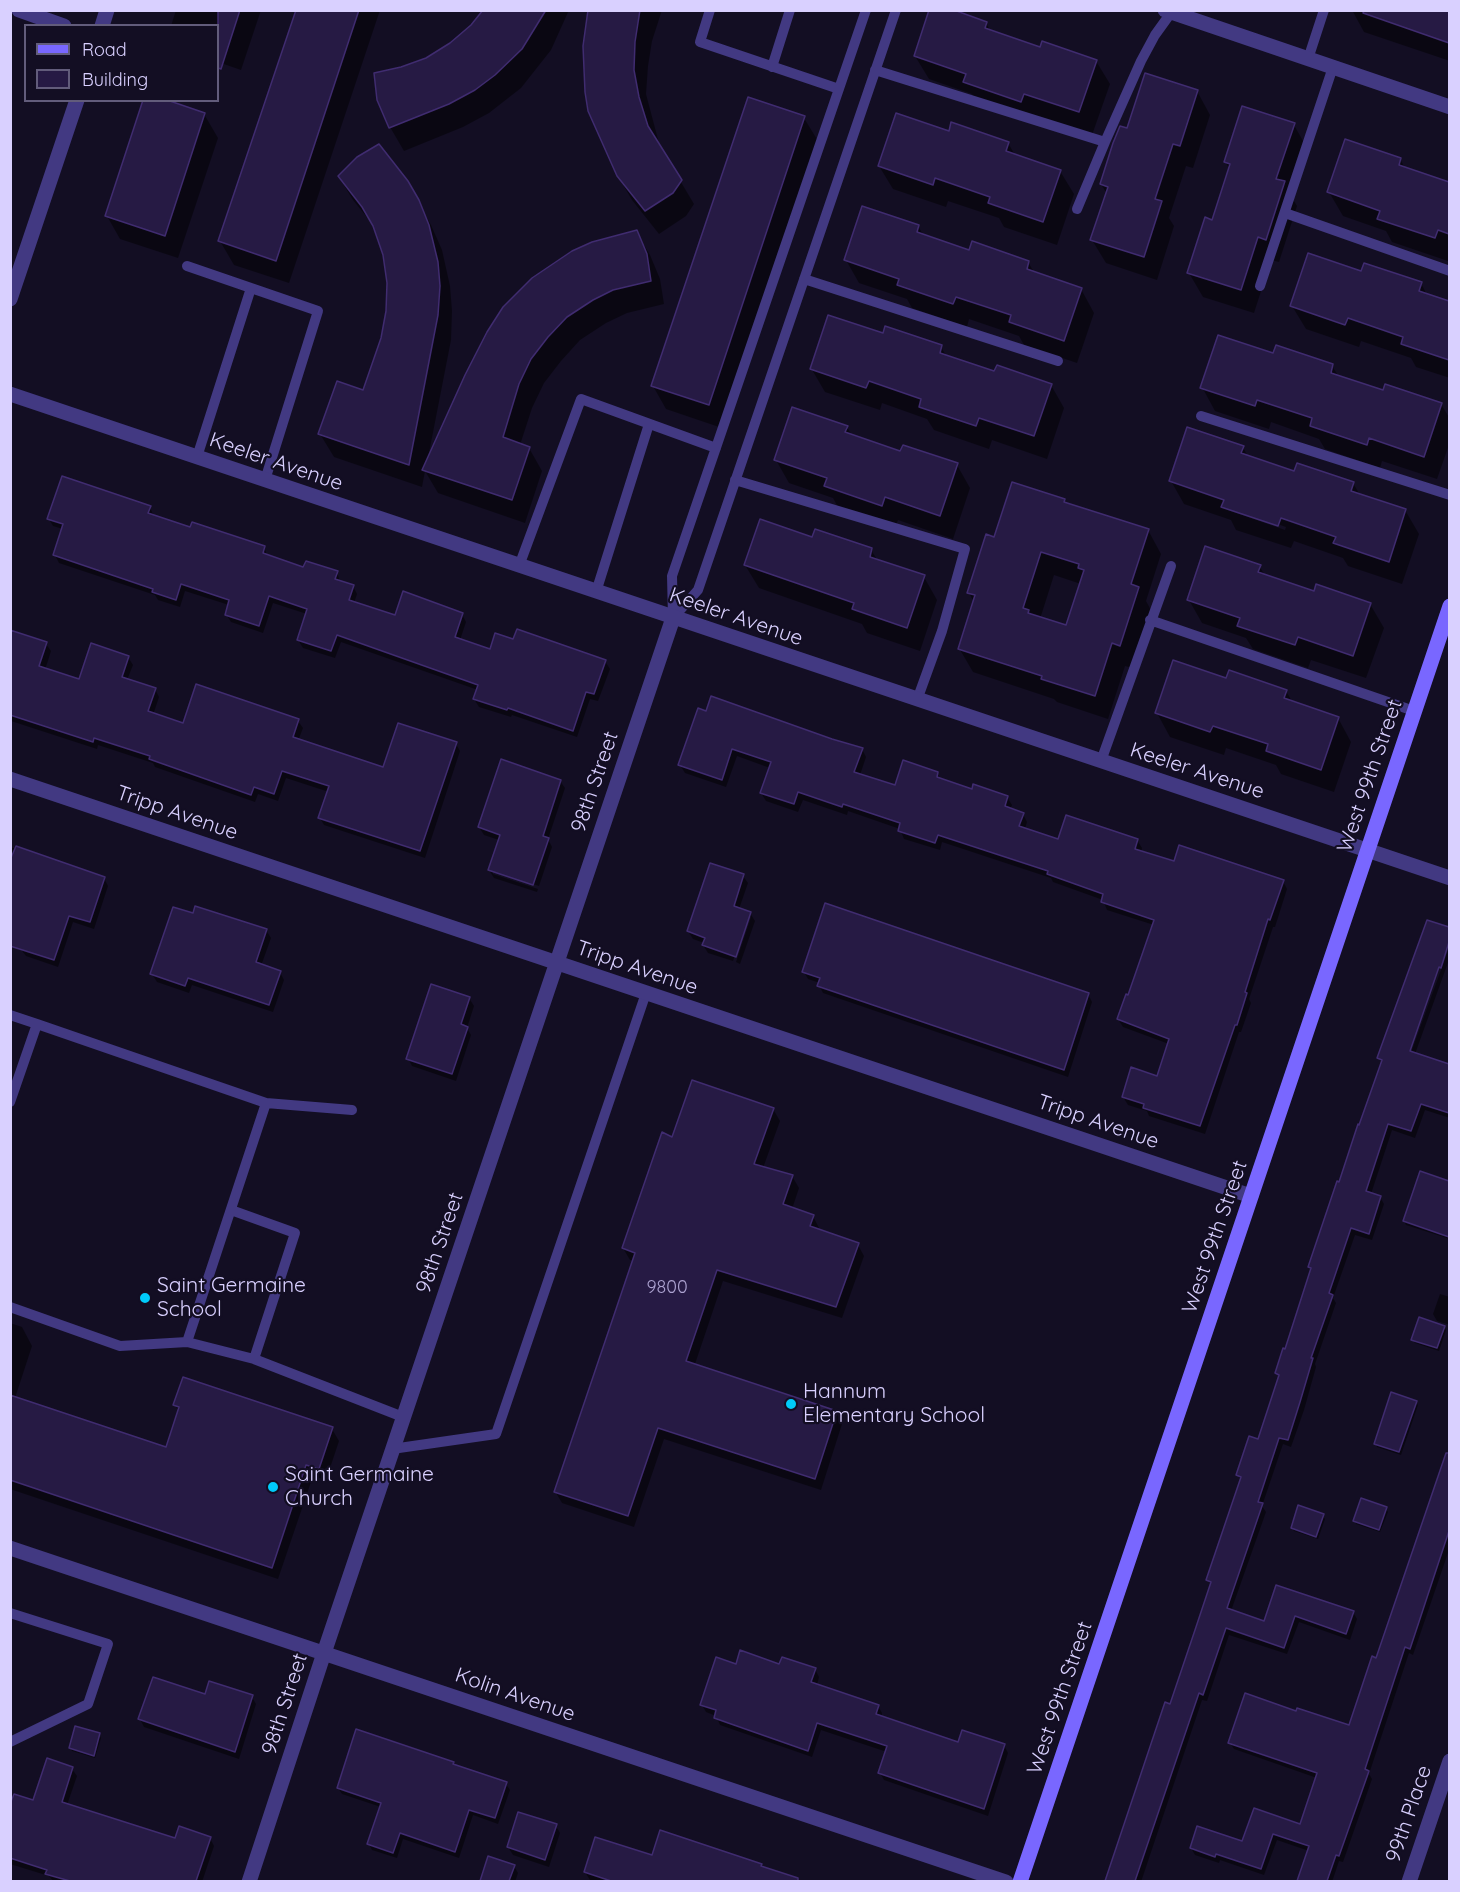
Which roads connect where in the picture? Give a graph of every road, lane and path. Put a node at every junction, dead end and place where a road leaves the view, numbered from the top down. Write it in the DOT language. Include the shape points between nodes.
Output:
graph roads {
  1 [pos="19,10"];
  2 [pos="710,10"];
  3 [pos="790,10"];
  4 [pos="866,10"];
  5 [pos="896,10"];
  6 [pos="1324,10"];
  7 [pos="1170,11"];
  8 [pos="58,24"];
  9 [pos="1308,59"];
  10 [pos="772,67"];
  11 [pos="1332,67"];
  12 [pos="875,70"];
  13 [pos="839,89"];
  14 [pos="76,102"];
  15 [pos="1449,106"];
  16 [pos="1105,142"];
  17 [pos="1077,209"];
  18 [pos="1285,213"];
  19 [pos="187,266"];
  20 [pos="1449,271"];
  21 [pos="804,279"];
  22 [pos="1260,286"];
  23 [pos="251,288"];
  24 [pos="10,299"];
  25 [pos="1058,361"];
  26 [pos="10,394"];
  27 [pos="1201,416"];
  28 [pos="649,424"];
  29 [pos="716,448"];
  30 [pos="197,457"];
  31 [pos="265,480"];
  32 [pos="735,480"];
  33 [pos="1449,495"];
  34 [pos="519,566"];
  35 [pos="1171,566"];
  36 [pos="596,592"];
  37 [pos="1449,606"];
  38 [pos="673,618"];
  39 [pos="1150,620"];
  40 [pos="917,700"];
  41 [pos="1414,711"];
  42 [pos="1101,761"];
  43 [pos="10,779"];
  44 [pos="1367,850"];
  45 [pos="1449,878"];
  46 [pos="557,963"];
  47 [pos="646,993"];
  48 [pos="10,1015"];
  49 [pos="37,1024"];
  50 [pos="10,1102"];
  51 [pos="266,1103"];
  52 [pos="352,1110"];
  53 [pos="1251,1196"];
  54 [pos="231,1210"];
  55 [pos="10,1307"];
  56 [pos="187,1342"];
  57 [pos="254,1359"];
  58 [pos="403,1417"];
  59 [pos="392,1449"];
  60 [pos="10,1548"];
  61 [pos="10,1613"];
  62 [pos="324,1653"];
  63 [pos="10,1742"];
  64 [pos="1449,1761"];
  65 [pos="249,1881"];
  66 [pos="1006,1881"];
  67 [pos="1020,1881"];
  68 [pos="1409,1881"];
  1 -- 8 [label="street"];
  2 -- 10 [label="lane" via="700,42"];
  3 -- 10 [label="lane"];
  4 -- 13 [label="lane"];
  5 -- 12 [label="lane"];
  6 -- 9 [label="lane"];
  7 -- 9 [label="street"];
  7 -- 16 [label="lane" via="1141,61"];
  9 -- 11 [label="street"];
  10 -- 13 [label="lane"];
  11 -- 15 [label="street"];
  11 -- 18 [label="lane"];
  12 -- 16 [label="lane"];
  12 -- 21 [label="lane"];
  13 -- 29 [label="lane"];
  14 -- 24 [label="street"];
  16 -- 17 [label="lane"];
  18 -- 20 [label="lane"];
  18 -- 22 [label="lane"];
  19 -- 23 [label="lane"];
  21 -- 25 [label="lane"];
  21 -- 32 [label="lane"];
  23 -- 30 [label="lane"];
  23 -- 31 [label="lane" via="318,311"];
  26 -- 30 [label="street, Keeler Avenue"];
  27 -- 33 [label="lane"];
  28 -- 29 [label="lane"];
  28 -- 34 [label="lane" via="581,399"];
  28 -- 36 [label="lane"];
  29 -- 38 [label="lane" via="672,576"];
  30 -- 31 [label="street, Keeler Avenue"];
  31 -- 34 [label="street, Keeler Avenue"];
  32 -- 38 [label="lane" via="698,590"];
  32 -- 40 [label="lane" via="965,549"];
  34 -- 36 [label="street, Keeler Avenue"];
  35 -- 39 [label="lane"];
  36 -- 38 [label="street, Keeler Avenue"];
  37 -- 41 [label="street, West 99th Street"];
  38 -- 40 [label="street, Keeler Avenue"];
  38 -- 46 [label="street, 98th Street"];
  39 -- 41 [label="lane"];
  39 -- 42 [label="lane"];
  40 -- 42 [label="street, Keeler Avenue"];
  41 -- 44 [label="street, West 99th Street"];
  42 -- 44 [label="street, Keeler Avenue"];
  43 -- 46 [label="street, Tripp Avenue"];
  44 -- 45 [label="street, Keeler Avenue"];
  44 -- 53 [label="street, West 99th Street"];
  46 -- 47 [label="street, Tripp Avenue"];
  46 -- 58 [label="street, 98th Street"];
  47 -- 53 [label="street, Tripp Avenue"];
  47 -- 59 [label="lane" via="496,1434"];
  48 -- 49 [label="lane"];
  49 -- 50 [label="lane"];
  49 -- 51 [label="lane"];
  51 -- 52 [label="lane"];
  51 -- 54 [label="lane"];
  53 -- 67 [label="street, West 99th Street"];
  54 -- 56 [label="lane"];
  54 -- 57 [label="lane" via="295,1233"];
  55 -- 56 [label="lane" via="120,1346"];
  56 -- 57 [label="lane"];
  57 -- 58 [label="lane"];
  58 -- 59 [label="street, 98th Street"];
  59 -- 62 [label="street, 98th Street"];
  60 -- 62 [label="street, Kolin Avenue"];
  61 -- 63 [label="lane" via="108,1644 88,1704"];
  62 -- 65 [label="street, 98th Street"];
  62 -- 66 [label="street, Kolin Avenue"];
  64 -- 68 [label="street, 99th Place"];
}
